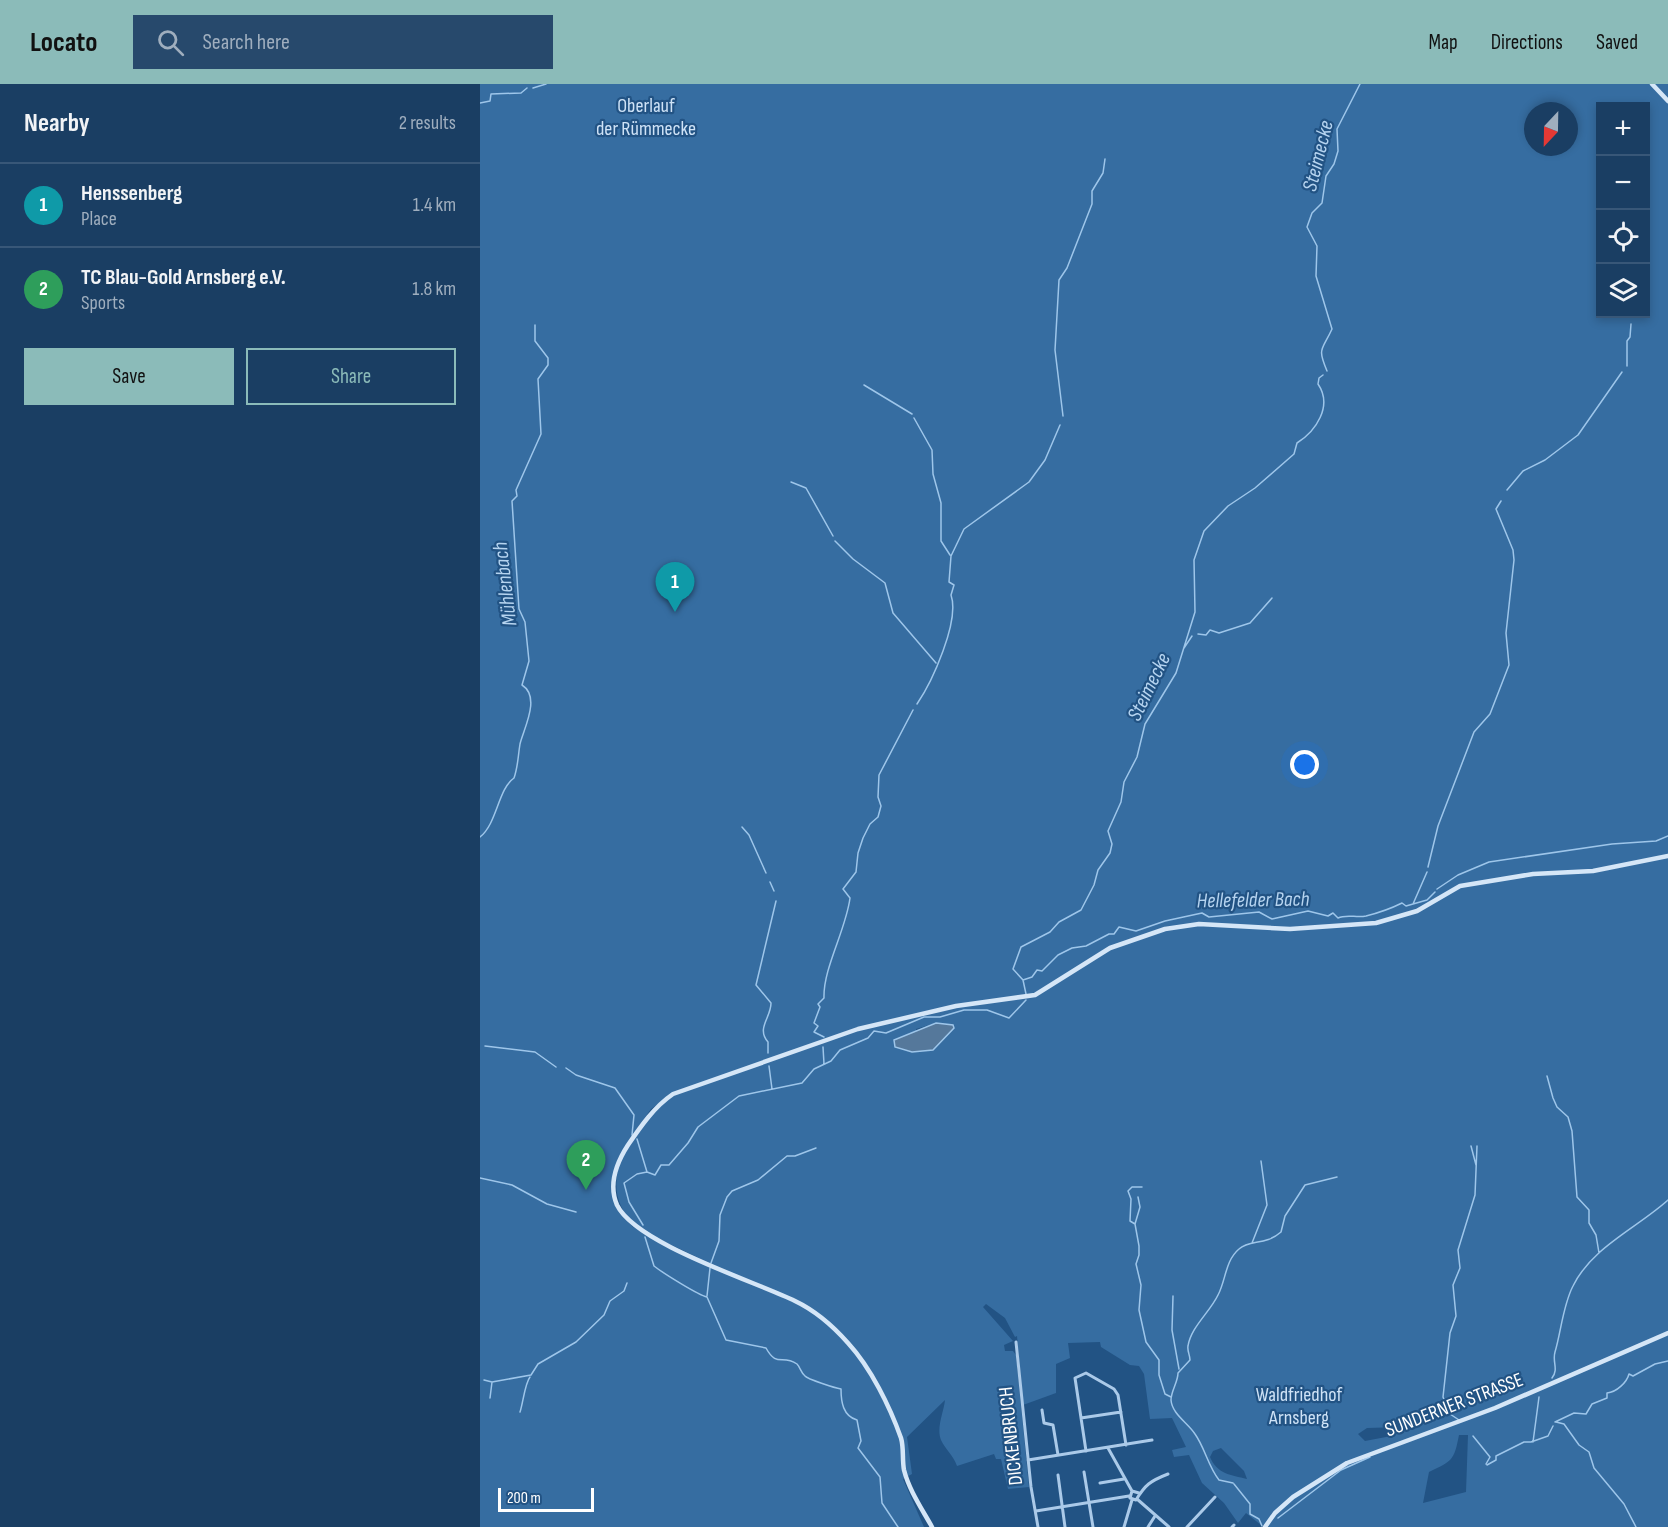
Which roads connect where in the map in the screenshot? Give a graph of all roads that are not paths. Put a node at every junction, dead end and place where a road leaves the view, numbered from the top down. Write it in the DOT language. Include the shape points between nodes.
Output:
graph roads {
  1 [pos="1652,84"];
  2 [pos="1668,101"];
  3 [pos="1668,856"];
  4 [pos="1668,1333"];
  5 [pos="1016,1342"];
  6 [pos="1042,1410"];
  7 [pos="1120,1412"];
  8 [pos="1081,1418"];
  9 [pos="1152,1440"];
  10 [pos="1126,1445"];
  11 [pos="1108,1448"];
  12 [pos="1086,1451"];
  13 [pos="1058,1455"];
  14 [pos="1028,1461"];
  15 [pos="1084,1472"];
  16 [pos="1058,1474"];
  17 [pos="1168,1474"];
  18 [pos="1124,1479"];
  19 [pos="1100,1483"];
  20 [pos="1132,1491"];
  21 [pos="1139,1493"];
  22 [pos="1215,1497"];
  23 [pos="1131,1498"];
  24 [pos="1137,1499"];
  25 [pos="1089,1502"];
  26 [pos="1062,1506"];
  27 [pos="1036,1511"];
  28 [pos="1155,1515"];
  29 [pos="932,1527"];
  30 [pos="1038,1527"];
  31 [pos="1065,1527"];
  32 [pos="1093,1527"];
  33 [pos="1124,1527"];
  34 [pos="1148,1527"];
  35 [pos="1169,1527"];
  36 [pos="1187,1527"];
  37 [pos="1265,1527"];
  1 -- 2 [label="main road"];
  3 -- 29 [label="main road" via="1593,871 1522,875 1460,886 1417,911 1376,923 1290,929 1199,924 1165,929 1110,948 1035,994 956,1006 858,1029 673,1094 658,1105 619,1161 614,1182 618,1206 636,1227 797,1301 850,1345 876,1385 901,1440 904,1470"];
  4 -- 37 [label="main road, SUNDERNER STRASSE" via="1495,1408 1347,1463 1293,1497"];
  5 -- 14 [label="street, DICKENBRUCH"];
  6 -- 13 [label="street" via="1044,1423 1053,1425"];
  7 -- 8 [label="street"];
  7 -- 8 [label="street" via="1116,1391 1086,1373 1075,1378"];
  7 -- 10 [label="street"];
  8 -- 12 [label="street"];
  9 -- 10 [label="street"];
  10 -- 11 [label="street"];
  11 -- 12 [label="street"];
  11 -- 18 [label="street"];
  12 -- 13 [label="street"];
  13 -- 14 [label="street"];
  14 -- 27 [label="street, DICKENBRUCH"];
  15 -- 25 [label="street"];
  16 -- 26 [label="street"];
  17 -- 21 [label="street"];
  18 -- 19 [label="street"];
  18 -- 20 [label="street"];
  20 -- 21 [label="street"];
  20 -- 23 [label="street"];
  21 -- 24 [label="street"];
  22 -- 36 [label="street"];
  23 -- 24 [label="street"];
  23 -- 25 [label="street"];
  23 -- 33 [label="street"];
  24 -- 28 [label="street"];
  25 -- 26 [label="street"];
  25 -- 32 [label="street"];
  26 -- 27 [label="street"];
  26 -- 31 [label="street"];
  27 -- 30 [label="street, DICKENBRUCH"];
  28 -- 34 [label="street"];
  28 -- 35 [label="street"];
}
